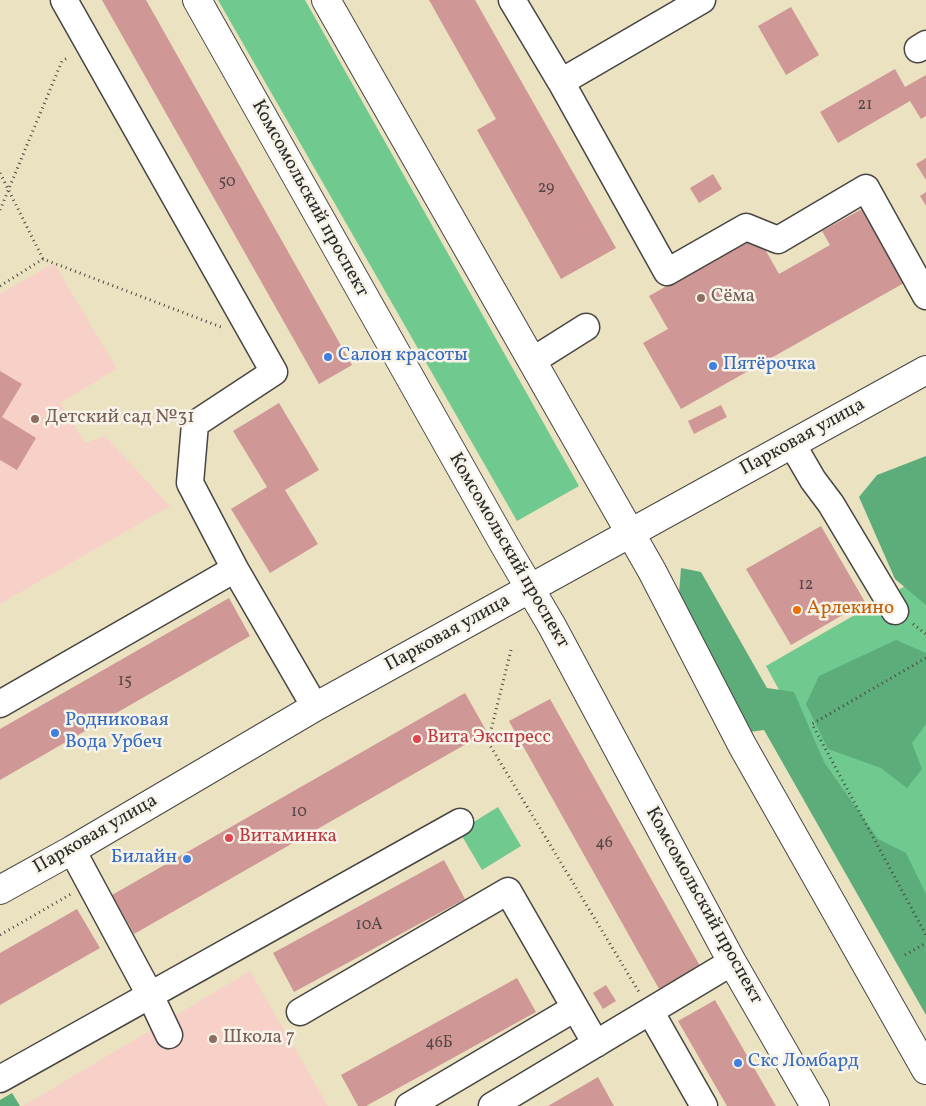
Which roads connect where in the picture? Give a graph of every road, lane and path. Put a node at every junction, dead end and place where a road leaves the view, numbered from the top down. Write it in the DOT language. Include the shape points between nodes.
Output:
graph roads {
  1 [pos="64,0"];
  2 [pos="197,0"];
  3 [pos="326,0"];
  4 [pos="512,0"];
  5 [pos="702,0"];
  6 [pos="89,45"];
  7 [pos="561,82"];
  8 [pos="0,173"];
  9 [pos="8,190"];
  10 [pos="0,210"];
  11 [pos="43,259"];
  12 [pos="0,286"];
  13 [pos="926,296"];
  14 [pos="586,327"];
  15 [pos="226,330"];
  16 [pos="532,361"];
  17 [pos="926,370"];
  18 [pos="792,444"];
  19 [pos="630,534"];
  20 [pos="235,569"];
  21 [pos="531,588"];
  22 [pos="895,611"];
  23 [pos="511,650"];
  24 [pos="926,658"];
  25 [pos="0,704"];
  26 [pos="315,707"];
  27 [pos="460,822"];
  28 [pos="72,850"];
  29 [pos="91,883"];
  30 [pos="0,890"];
  31 [pos="0,935"];
  32 [pos="926,935"];
  33 [pos="926,943"];
  34 [pos="905,955"];
  35 [pos="732,962"];
  36 [pos="150,995"];
  37 [pos="575,1008"];
  38 [pos="650,1011"];
  39 [pos="300,1012"];
  40 [pos="169,1035"];
  41 [pos="596,1044"];
  42 [pos="926,1070"];
  43 [pos="0,1078"];
  44 [pos="408,1106"];
  45 [pos="492,1106"];
  46 [pos="704,1106"];
  47 [pos="815,1106"];
  1 -- 6 [label="lane"];
  2 -- 21 [label="main road, Комсомольский проспект"];
  3 -- 16 [label="main road"];
  4 -- 7 [label="lane"];
  5 -- 7 [label="lane"];
  6 -- 9 [label="path" via="62,61"];
  6 -- 20 [label="lane" via="274,372 195,424 190,483"];
  7 -- 13 [label="lane" via="667,272 746,227 778,240 866,188"];
  8 -- 9 [label="path"];
  9 -- 10 [label="path"];
  9 -- 11 [label="path"];
  11 -- 12 [label="path"];
  11 -- 15 [label="path"];
  14 -- 16 [label="lane"];
  16 -- 19 [label="main road"];
  17 -- 18 [label="main road, Парковая улица"];
  18 -- 19 [label="main road, Парковая улица"];
  18 -- 22 [label="lane"];
  19 -- 21 [label="main road, Парковая улица"];
  19 -- 42 [label="main road" via="742,745"];
  20 -- 25 [label="lane"];
  20 -- 26 [label="lane"];
  21 -- 26 [label="main road, Парковая улица"];
  21 -- 35 [label="main road, Комсомольский проспект"];
  23 -- 38 [label="path" via="488,742"];
  24 -- 32 [label="path" via="812,724"];
  26 -- 28 [label="main road, Парковая улица"];
  27 -- 36 [label="lane"];
  28 -- 29 [label="lane"];
  28 -- 30 [label="main road, Парковая улица"];
  29 -- 31 [label="path"];
  29 -- 36 [label="lane"];
  33 -- 34 [label="path"];
  35 -- 38 [label="lane"];
  35 -- 47 [label="main road, Комсомольский проспект"];
  36 -- 40 [label="lane"];
  36 -- 43 [label="lane"];
  37 -- 39 [label="lane" via="508,891"];
  37 -- 41 [label="lane"];
  37 -- 44 [label="lane"];
  38 -- 41 [label="lane"];
  38 -- 46 [label="lane"];
  41 -- 45 [label="lane"];
}
